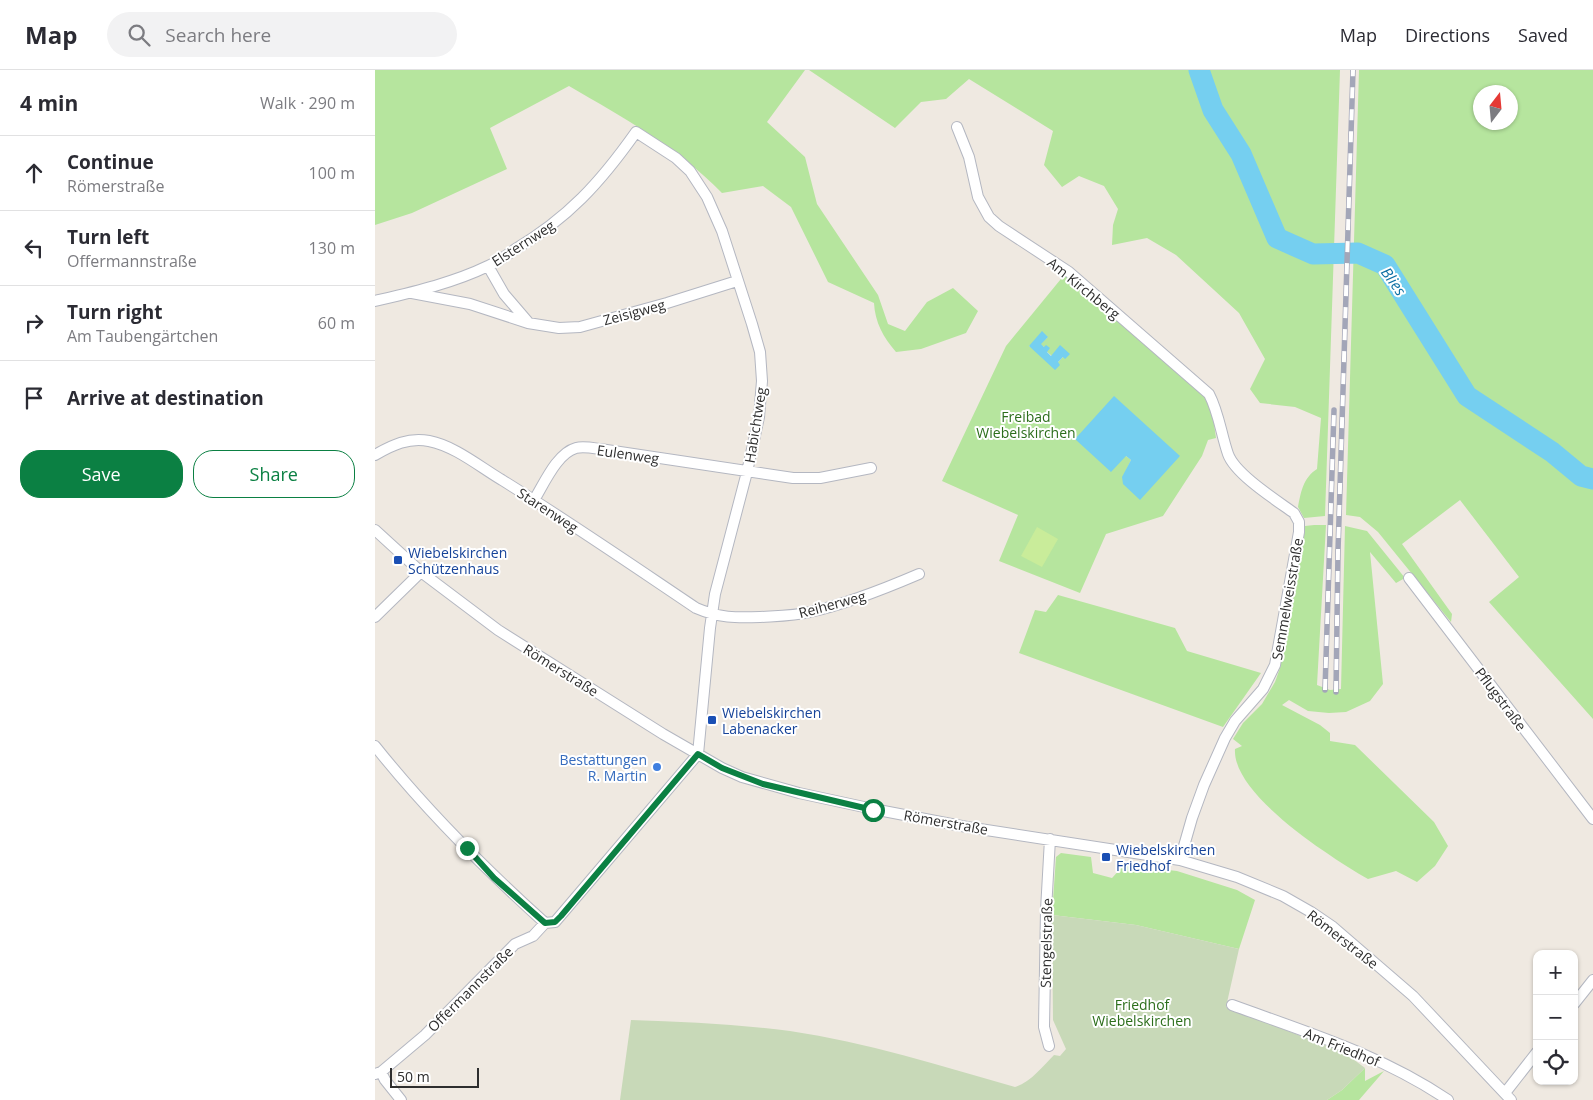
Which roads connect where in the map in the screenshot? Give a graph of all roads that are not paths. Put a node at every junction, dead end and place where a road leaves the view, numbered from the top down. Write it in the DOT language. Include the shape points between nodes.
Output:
graph roads {
  1 [pos="957,127"];
  2 [pos="636,132"];
  3 [pos="488,266"];
  4 [pos="737,281"];
  5 [pos="410,293"];
  6 [pos="375,301"];
  7 [pos="528,323"];
  8 [pos="375,455"];
  9 [pos="871,468"];
  10 [pos="747,472"];
  11 [pos="534,500"];
  12 [pos="1299,522"];
  13 [pos="375,530"];
  14 [pos="421,572"];
  15 [pos="919,574"];
  16 [pos="1409,578"];
  17 [pos="712,615"];
  18 [pos="375,617"];
  19 [pos="375,746"];
  20 [pos="698,754"];
  21 [pos="1593,819"];
  22 [pos="1050,839"];
  23 [pos="1181,860"];
  24 [pos="545,923"];
  25 [pos="1593,980"];
  26 [pos="1578,999"];
  27 [pos="1232,1005"];
  28 [pos="1049,1046"];
  29 [pos="1533,1058"];
  30 [pos="378,1073"];
  31 [pos="1508,1096"];
  32 [pos="401,1100"];
  33 [pos="1448,1100"];
  1 -- 12 [label="street, Am Kirchberg" via="969,157 978,198 989,217 1069,272 1209,394 1228,455 1242,473 1294,513"];
  2 -- 3 [label="street, Elsternweg" via="590,192 529,241"];
  2 -- 4 [label="street, Habichtweg" via="690,171 707,197 722,231"];
  3 -- 5 [label="street, Elsternweg"];
  3 -- 7 [label="street" via="504,294"];
  4 -- 7 [label="street, Zeisigweg" via="580,327 559,328"];
  4 -- 10 [label="street, Habichtweg" via="760,352 763,381"];
  5 -- 6 [label="street, Elsternweg"];
  5 -- 7 [label="street, Zeisigweg" via="470,304"];
  8 -- 11 [label="street, Starenweg" via="404,441 430,441 457,452"];
  9 -- 10 [label="street, Eulenweg" via="820,478"];
  10 -- 11 [label="street, Eulenweg" via="577,448 565,454 555,465"];
  10 -- 17 [label="street, Habichtweg"];
  11 -- 17 [label="street, Starenweg" via="696,608"];
  12 -- 23 [label="street, Semmelweisstraße" via="1275,665 1263,690 1235,721 1225,738 1192,818"];
  13 -- 14 [label="street, Römerstraße"];
  14 -- 18 [label="street"];
  14 -- 20 [label="street, Römerstraße" via="505,634"];
  15 -- 17 [label="street, Reiherweg" via="809,612 782,616"];
  16 -- 21 [label="street, Pflugstraße"];
  17 -- 20 [label="street, Habichtweg"];
  19 -- 24 [label="street" via="494,878"];
  20 -- 22 [label="street, Römerstraße" via="742,777 799,793 873,810"];
  20 -- 24 [label="street, Offermannstraße" via="561,916 555,922"];
  22 -- 23 [label="street, Römerstraße"];
  22 -- 28 [label="street, Stengelstraße" via="1044,1027"];
  23 -- 31 [label="street, Römerstraße" via="1259,885 1311,912 1413,996"];
  24 -- 30 [label="street, Offermannstraße" via="533,936 515,944 425,1035"];
  25 -- 26 [label="street"];
  27 -- 33 [label="street, Am Friedhof" via="1367,1056 1402,1072"];
  29 -- 31 [label="street"];
  30 -- 32 [label="street"];
}
